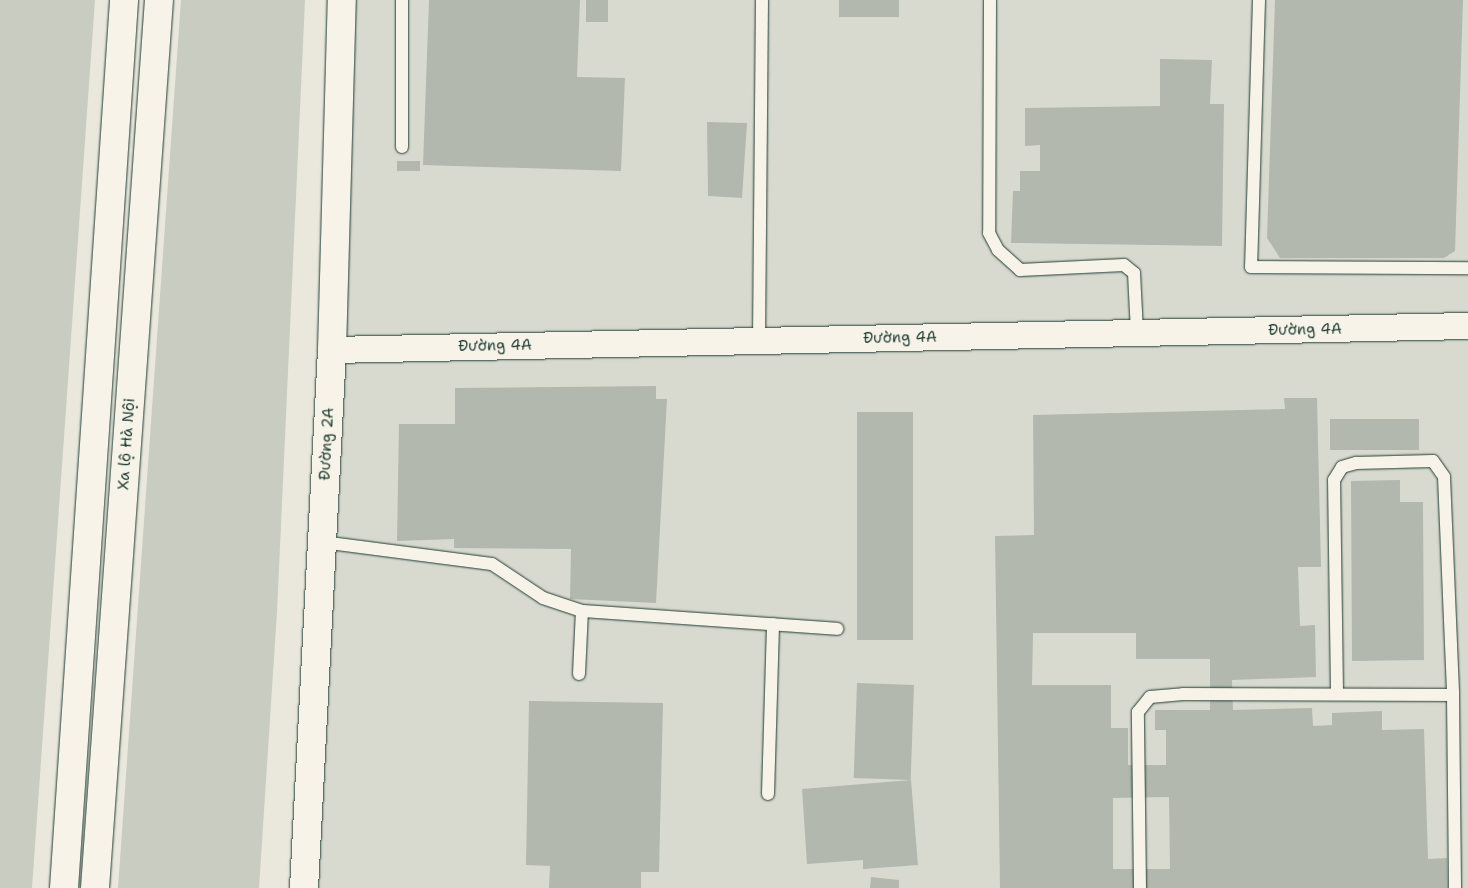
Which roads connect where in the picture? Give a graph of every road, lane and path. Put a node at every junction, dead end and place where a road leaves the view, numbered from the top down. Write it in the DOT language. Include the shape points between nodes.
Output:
graph roads {
  1 [pos="124,0"];
  2 [pos="159,0"];
  3 [pos="342,0"];
  4 [pos="402,0"];
  5 [pos="762,0"];
  6 [pos="990,0"];
  7 [pos="1258,0"];
  8 [pos="402,147"];
  9 [pos="1468,268"];
  10 [pos="1468,326"];
  11 [pos="1137,333"];
  12 [pos="759,341"];
  13 [pos="332,350"];
  14 [pos="322,542"];
  15 [pos="582,611"];
  16 [pos="773,624"];
  17 [pos="837,629"];
  18 [pos="579,674"];
  19 [pos="1337,693"];
  20 [pos="1453,695"];
  21 [pos="768,794"];
  22 [pos="64,888"];
  23 [pos="95,888"];
  24 [pos="304,888"];
  25 [pos="1140,888"];
  26 [pos="1456,888"];
  1 -- 22 [label="main road"];
  2 -- 23 [label="main road, Xa lộ Hà Nội"];
  3 -- 13 [label="main road, Đường 2A"];
  4 -- 8 [label="lane"];
  5 -- 12 [label="lane"];
  6 -- 11 [label="lane" via="989,233 998,250 1020,270 1124,264 1134,274"];
  7 -- 9 [label="lane" via="1251,266"];
  10 -- 11 [label="street, Đường 4A"];
  11 -- 12 [label="street, Đường 4A"];
  12 -- 13 [label="street, Đường 4A"];
  13 -- 14 [label="main road, Đường 2A"];
  14 -- 15 [label="lane" via="492,564 543,598"];
  14 -- 24 [label="main road, Đường 2A"];
  15 -- 16 [label="lane"];
  15 -- 18 [label="lane"];
  16 -- 17 [label="lane"];
  16 -- 21 [label="lane"];
  19 -- 20 [label="lane"];
  19 -- 20 [label="lane" via="1334,480 1342,467 1356,463 1433,461 1444,478"];
  19 -- 25 [label="lane" via="1182,694 1150,697 1142,704 1138,712"];
  20 -- 26 [label="lane"];
}
